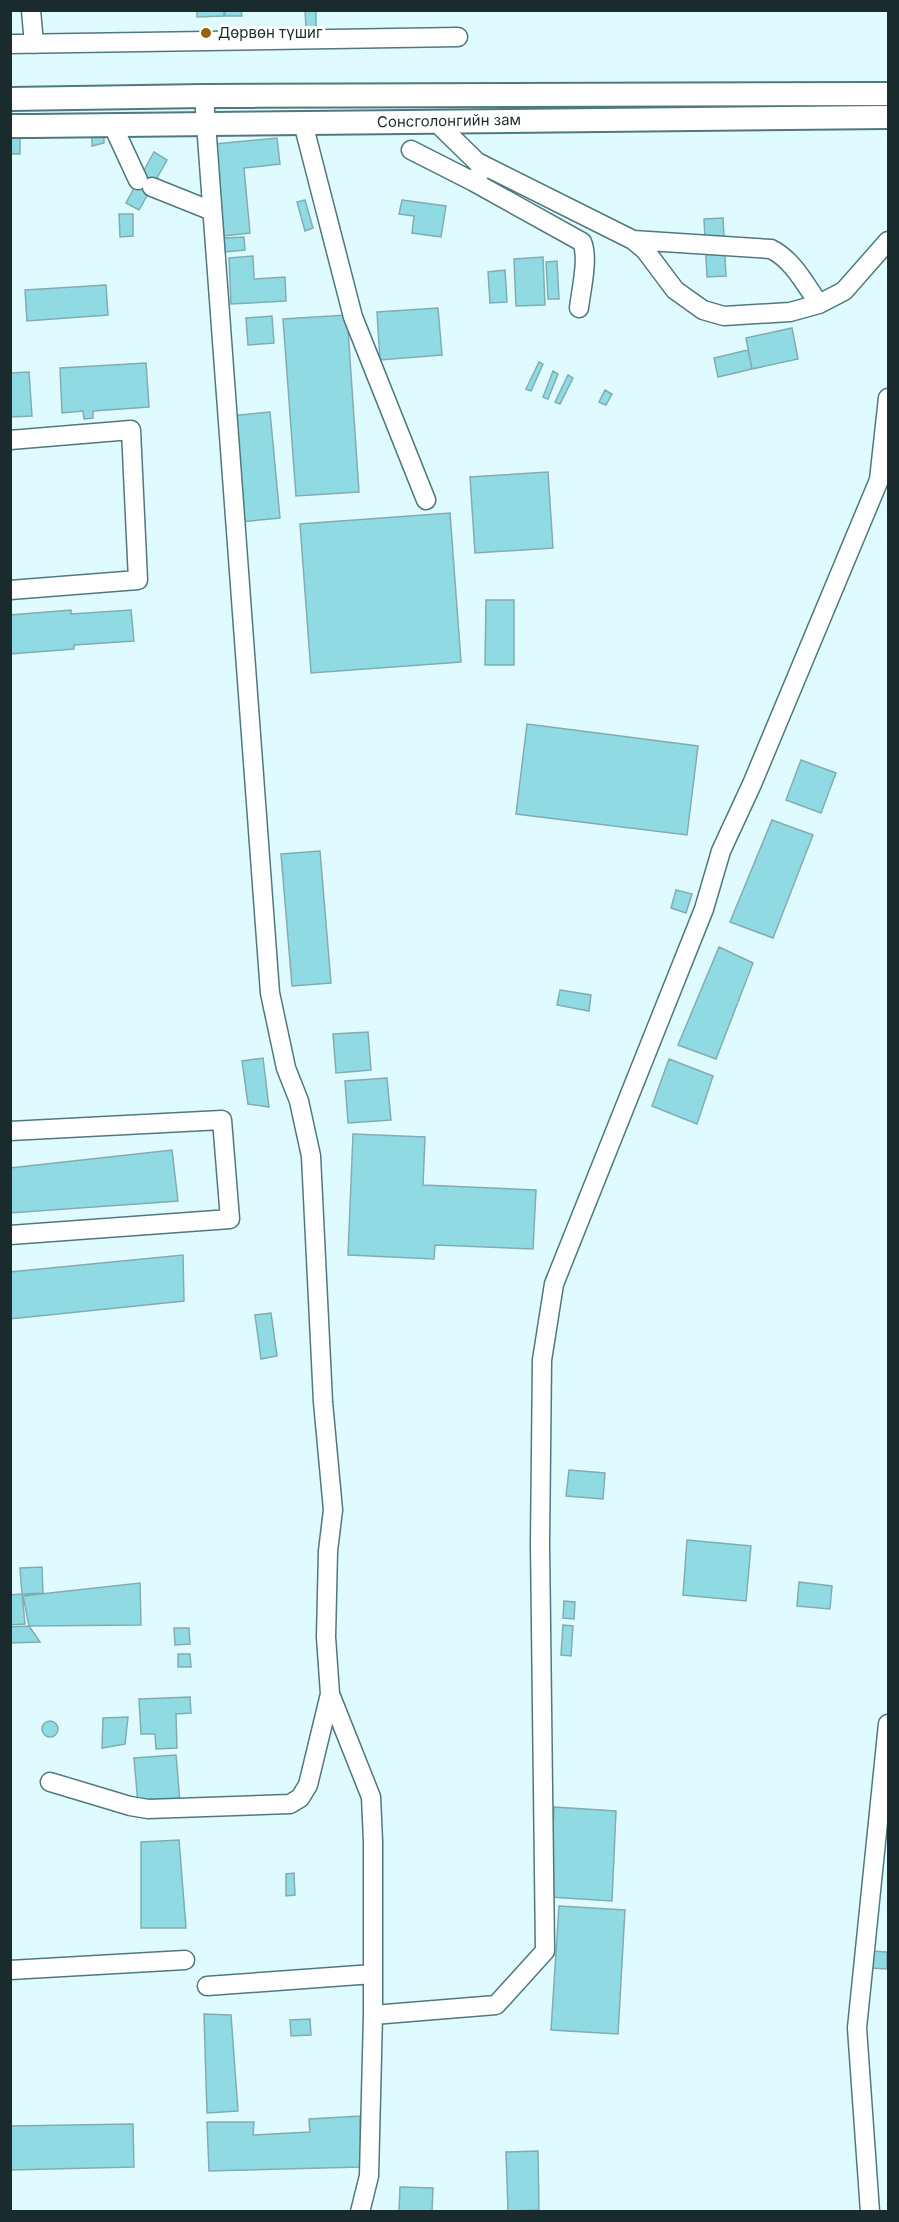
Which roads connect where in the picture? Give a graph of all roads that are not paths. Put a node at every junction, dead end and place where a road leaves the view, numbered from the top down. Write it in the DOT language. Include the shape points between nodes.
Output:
graph roads {
  1 [pos="31,10"];
  2 [pos="458,37"];
  3 [pos="10,44"];
  4 [pos="34,44"];
  5 [pos="888,94"];
  6 [pos="204,96"];
  7 [pos="10,99"];
  8 [pos="888,117"];
  9 [pos="434,120"];
  10 [pos="303,123"];
  11 [pos="10,126"];
  12 [pos="113,126"];
  13 [pos="206,126"];
  14 [pos="411,150"];
  15 [pos="479,174"];
  16 [pos="212,211"];
  17 [pos="633,240"];
  18 [pos="888,241"];
  19 [pos="819,304"];
  20 [pos="579,308"];
  21 [pos="888,398"];
  22 [pos="10,440"];
  23 [pos="426,500"];
  24 [pos="10,590"];
  25 [pos="10,1131"];
  26 [pos="10,1235"];
  27 [pos="330,1694"];
  28 [pos="888,1724"];
  29 [pos="50,1782"];
  30 [pos="184,1960"];
  31 [pos="10,1970"];
  32 [pos="372,1974"];
  33 [pos="207,1986"];
  34 [pos="373,2016"];
  35 [pos="360,2211"];
  36 [pos="870,2211"];
  1 -- 4 [label="street"];
  2 -- 4 [label="street"];
  3 -- 4 [label="street"];
  5 -- 6 [label="main road, Сонсголонгийн зам"];
  6 -- 7 [label="main road, Сонсголонгийн зам"];
  6 -- 13 [label="street"];
  8 -- 9 [label="main road, Сонсголонгийн зам"];
  9 -- 10 [label="main road, Сонсголонгийн зам"];
  9 -- 15 [label="street" via="477,162"];
  10 -- 13 [label="main road, Сонсголонгийн зам"];
  10 -- 23 [label="street" via="353,317"];
  11 -- 12 [label="main road, Сонсголонгийн зам"];
  12 -- 13 [label="main road, Сонсголонгийн зам"];
  12 -- 16 [label="street" via="145,184"];
  13 -- 16 [label="street"];
  14 -- 15 [label="street"];
  15 -- 17 [label="street"];
  15 -- 20 [label="street" via="582,242 585,258"];
  16 -- 27 [label="street" via="270,993 311,1156 323,1402 333,1510 326,1637"];
  17 -- 19 [label="street" via="771,249 791,264"];
  17 -- 19 [label="street" via="675,290 703,310 724,316 790,312"];
  18 -- 19 [label="street" via="844,291"];
  21 -- 34 [label="street" via="879,480 721,851 704,909 554,1284 542,1360 545,1951 496,2005"];
  22 -- 24 [label="street" via="131,430 138,580"];
  25 -- 26 [label="street" via="222,1120 230,1218"];
  27 -- 29 [label="street" via="308,1785 300,1798 290,1804 148,1809"];
  27 -- 32 [label="street" via="371,1797"];
  28 -- 36 [label="street" via="856,2028"];
  30 -- 31 [label="street"];
  32 -- 33 [label="street"];
  32 -- 34 [label="street"];
  34 -- 35 [label="street" via="369,2176"];
}
